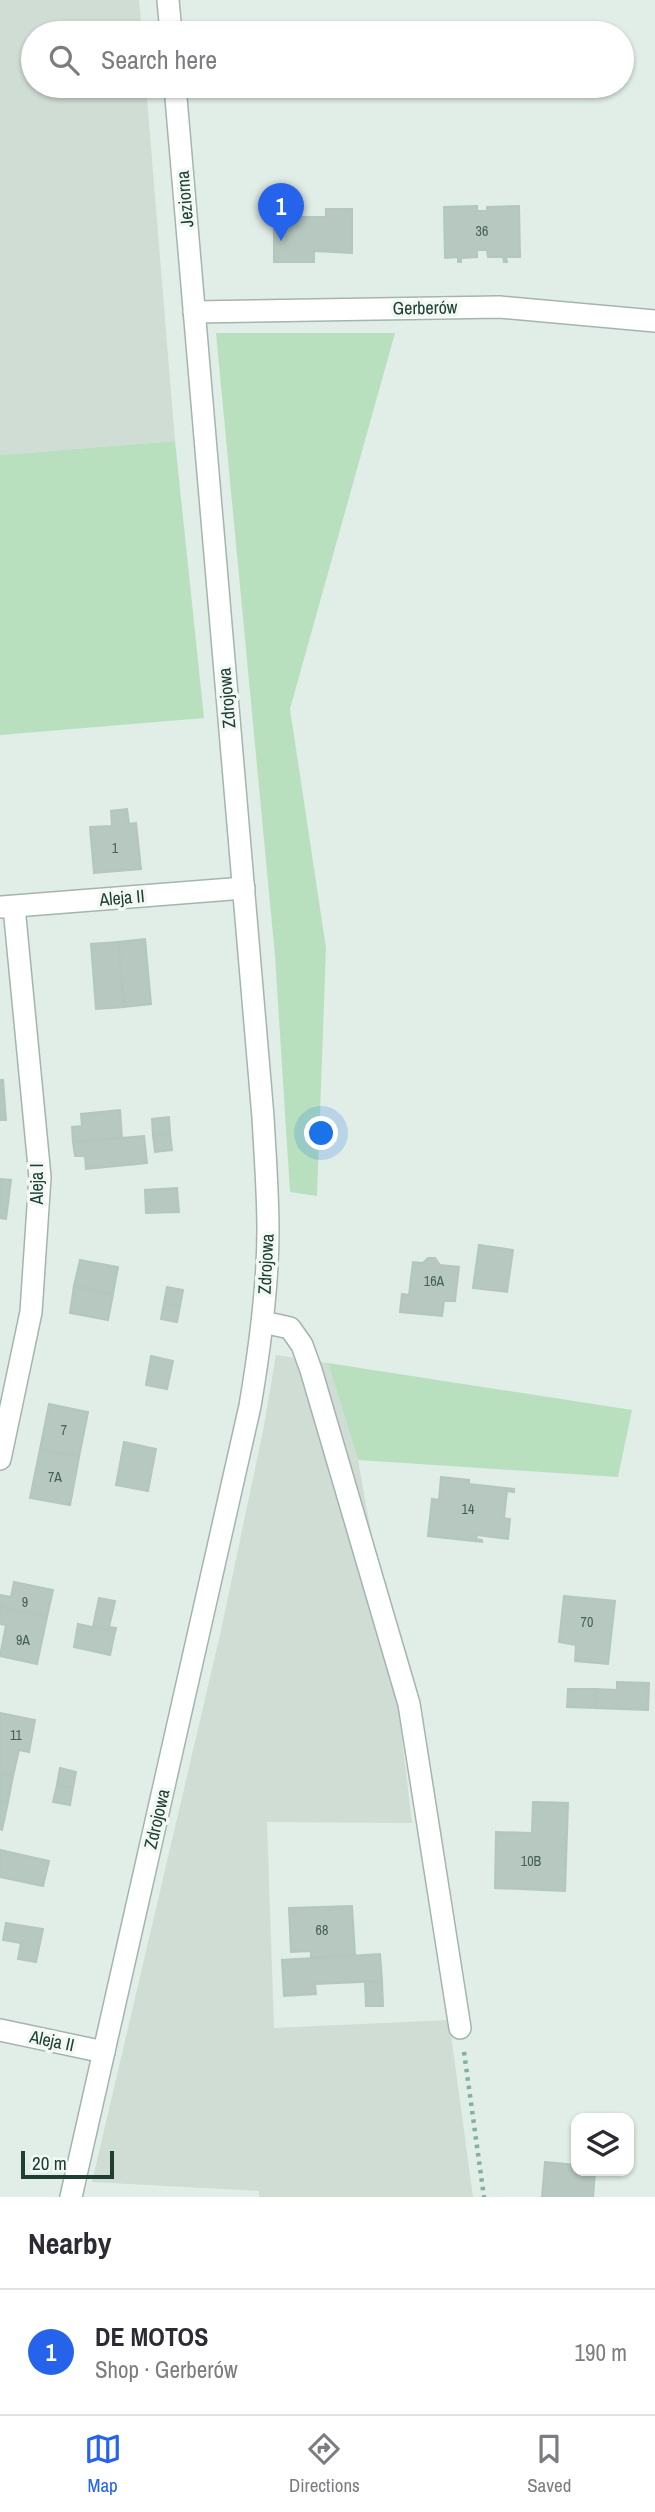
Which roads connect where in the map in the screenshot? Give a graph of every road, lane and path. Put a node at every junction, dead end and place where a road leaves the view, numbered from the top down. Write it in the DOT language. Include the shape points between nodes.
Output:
graph roads {
  1 [pos="168,0"];
  2 [pos="170,21"];
  3 [pos="176,98"];
  4 [pos="194,312"];
  5 [pos="655,321"];
  6 [pos="244,888"];
  7 [pos="7,907"];
  8 [pos="263,1322"];
  9 [pos="0,1459"];
  10 [pos="460,2028"];
  11 [pos="0,2030"];
  12 [pos="104,2052"];
  13 [pos="71,2197"];
  14 [pos="484,2197"];
  1 -- 2 [label="street"];
  3 -- 4 [label="street, Jeziorna"];
  4 -- 5 [label="street, Gerberów" via="499,307"];
  4 -- 6 [label="street, Zdrojowa"];
  6 -- 7 [label="street, Aleja II"];
  6 -- 8 [label="street, Zdrojowa" via="267,1185"];
  7 -- 9 [label="street, Aleja I" via="40,1177 31,1312"];
  8 -- 10 [label="street" via="289,1328 312,1370 409,1704"];
  8 -- 12 [label="street, Zdrojowa" via="234,1481"];
  10 -- 14 [label="path"];
  11 -- 12 [label="street, Aleja II"];
  12 -- 13 [label="street, Zdrojowa"];
}
